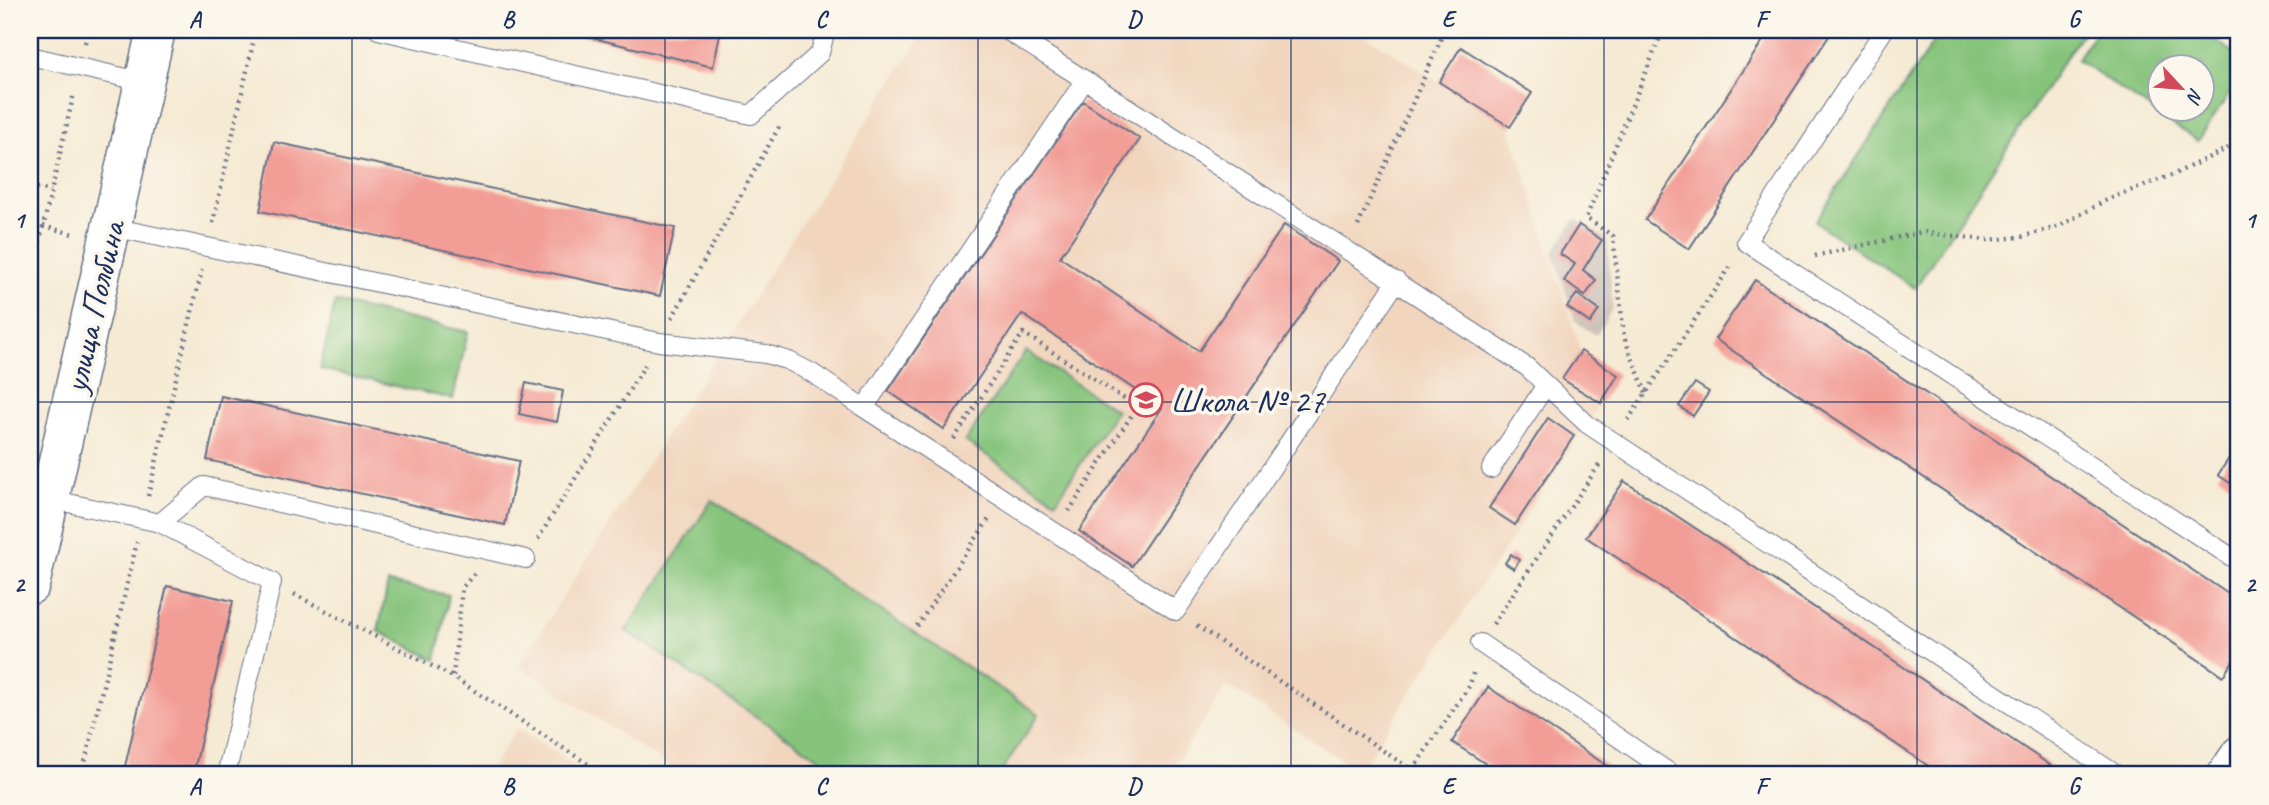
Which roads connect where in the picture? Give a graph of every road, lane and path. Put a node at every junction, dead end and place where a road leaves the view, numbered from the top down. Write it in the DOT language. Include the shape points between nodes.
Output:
graph roads {
  1 [pos="88,30"];
  2 [pos="156,30"];
  3 [pos="256,30"];
  4 [pos="378,30"];
  5 [pos="825,30"];
  6 [pos="1006,30"];
  7 [pos="1445,30"];
  8 [pos="1663,30"];
  9 [pos="1884,30"];
  10 [pos="30,56"];
  11 [pos="79,67"];
  12 [pos="1085,80"];
  13 [pos="144,82"];
  14 [pos="780,125"];
  15 [pos="2239,143"];
  16 [pos="30,187"];
  17 [pos="51,191"];
  18 [pos="112,227"];
  19 [pos="1746,242"];
  20 [pos="207,248"];
  21 [pos="1347,249"];
  22 [pos="1779,264"];
  23 [pos="1397,281"];
  24 [pos="30,283"];
  25 [pos="659,342"];
  26 [pos="1546,386"];
  27 [pos="1646,394"];
  28 [pos="864,408"];
  29 [pos="1614,442"];
  30 [pos="942,458"];
  31 [pos="1491,469"];
  32 [pos="1003,498"];
  33 [pos="50,499"];
  34 [pos="151,521"];
  35 [pos="1055,533"];
  36 [pos="526,559"];
  37 [pos="2239,562"];
  38 [pos="272,582"];
  39 [pos="30,585"];
  40 [pos="465,586"];
  41 [pos="1176,611"];
  42 [pos="916,626"];
  43 [pos="1480,643"];
  44 [pos="453,677"];
  45 [pos="2239,754"];
  46 [pos="1412,774"];
  47 [pos="82,775"];
  48 [pos="226,775"];
  49 [pos="605,775"];
  50 [pos="1673,775"];
  51 [pos="2117,775"];
  52 [pos="2225,775"];
  1 -- 11 [label="path"];
  2 -- 13 [label="street, улица Полбина"];
  3 -- 20 [label="path"];
  4 -- 5 [label="lane" via="751,115 820,53"];
  6 -- 12 [label="lane"];
  7 -- 21 [label="path"];
  8 -- 27 [label="path" via="1586,218 1613,236 1624,337"];
  9 -- 19 [label="lane"];
  10 -- 11 [label="lane"];
  11 -- 13 [label="lane"];
  11 -- 17 [label="path"];
  12 -- 21 [label="lane"];
  12 -- 28 [label="lane"];
  13 -- 18 [label="street, улица Полбина"];
  14 -- 25 [label="path"];
  15 -- 22 [label="path" via="2108,200 2058,228 1986,240 1922,232"];
  16 -- 17 [label="path"];
  17 -- 24 [label="path"];
  18 -- 20 [label="lane"];
  18 -- 33 [label="street, улица Полбина"];
  19 -- 22 [label="lane"];
  19 -- 27 [label="path"];
  20 -- 25 [label="lane"];
  20 -- 34 [label="path"];
  21 -- 23 [label="lane"];
  22 -- 37 [label="lane"];
  23 -- 26 [label="lane" via="1527,367"];
  23 -- 41 [label="lane"];
  25 -- 28 [label="lane" via="789,361"];
  25 -- 36 [label="path"];
  26 -- 29 [label="lane"];
  26 -- 31 [label="lane"];
  27 -- 29 [label="path"];
  28 -- 30 [label="lane"];
  29 -- 43 [label="path"];
  29 -- 51 [label="lane"];
  30 -- 32 [label="lane"];
  30 -- 35 [label="path" via="1023,333 1137,407"];
  32 -- 35 [label="lane"];
  32 -- 42 [label="path"];
  33 -- 34 [label="lane"];
  33 -- 39 [label="street, улица Полбина"];
  34 -- 36 [label="lane" via="204,486"];
  34 -- 38 [label="lane"];
  34 -- 47 [label="path"];
  35 -- 41 [label="lane"];
  38 -- 44 [label="path"];
  38 -- 48 [label="lane"];
  40 -- 44 [label="path"];
  41 -- 46 [label="path"];
  43 -- 46 [label="path" via="1470,685"];
  43 -- 50 [label="lane"];
  44 -- 49 [label="path"];
  45 -- 52 [label="street"];
}
